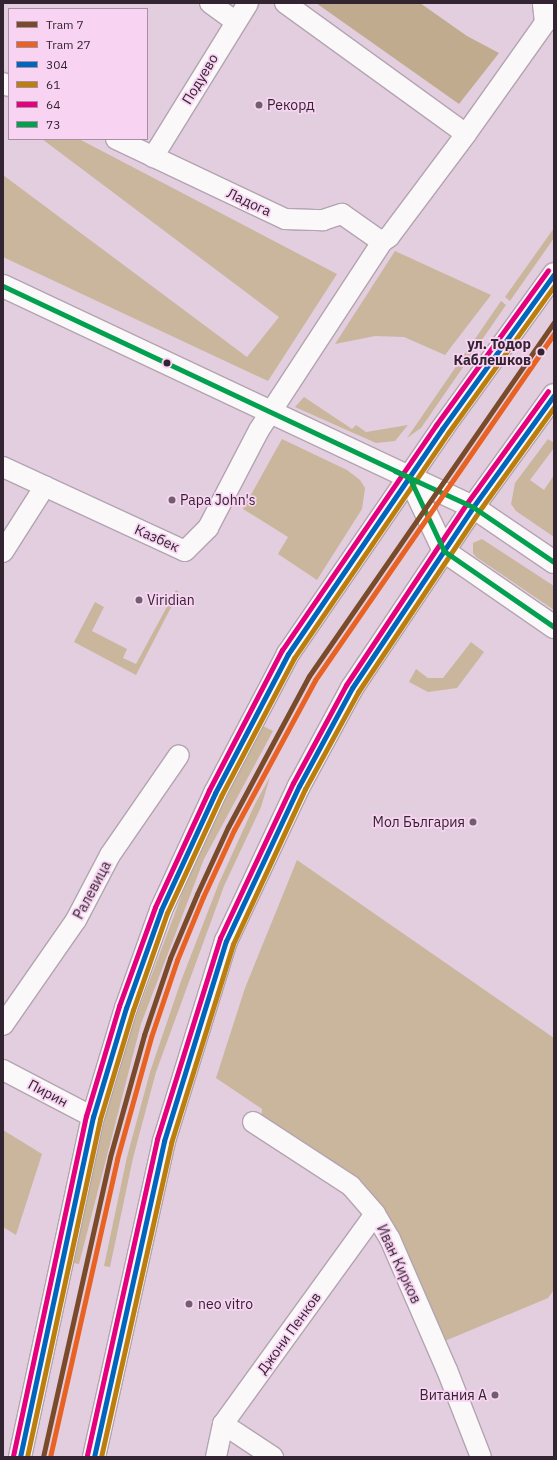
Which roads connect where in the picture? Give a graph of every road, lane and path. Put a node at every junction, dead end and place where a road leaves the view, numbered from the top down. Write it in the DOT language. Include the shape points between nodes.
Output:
graph roads {
  1 [pos="210,3"];
  2 [pos="248,3"];
  3 [pos="285,3"];
  4 [pos="543,3"];
  5 [pos="235,21"];
  6 [pos="466,134"];
  7 [pos="118,140"];
  8 [pos="153,157"];
  9 [pos="382,242"];
  10 [pos="554,274"];
  11 [pos="3,286"];
  12 [pos="554,395"];
  13 [pos="270,412"];
  14 [pos="3,467"];
  15 [pos="409,477"];
  16 [pos="45,486"];
  17 [pos="473,507"];
  18 [pos="444,551"];
  19 [pos="3,552"];
  20 [pos="554,562"];
  21 [pos="554,627"];
  22 [pos="179,755"];
  23 [pos="3,1025"];
  24 [pos="3,1070"];
  25 [pos="93,1117"];
  26 [pos="253,1122"];
  27 [pos="375,1214"];
  28 [pos="223,1424"];
  29 [pos="20,1457"];
  30 [pos="94,1457"];
  31 [pos="216,1457"];
  32 [pos="273,1457"];
  33 [pos="481,1457"];
  1 -- 5 [label="street"];
  2 -- 5 [label="street, Подуево"];
  3 -- 6 [label="street"];
  4 -- 6 [label="street" via="545,23"];
  5 -- 8 [label="street, Подуево"];
  6 -- 9 [label="street" via="389,237"];
  7 -- 8 [label="street, Ладога"];
  8 -- 9 [label="street, Ладога" via="285,219 323,220 342,214"];
  9 -- 13 [label="street"];
  10 -- 15 [label="main road"];
  11 -- 13 [label="main road"];
  12 -- 17 [label="main road"];
  13 -- 15 [label="main road"];
  13 -- 16 [label="street, Казбек" via="208,528 185,551"];
  14 -- 16 [label="street, Казбек"];
  15 -- 17 [label="main road"];
  15 -- 18 [label="main road"];
  15 -- 25 [label="main road" via="288,654 215,793 161,910 126,1008"];
  16 -- 19 [label="street"];
  17 -- 18 [label="main road"];
  17 -- 20 [label="main road"];
  18 -- 21 [label="main road"];
  18 -- 30 [label="main road" via="352,688 299,786 226,941 164,1141"];
  22 -- 23 [label="street, Ралевица" via="110,855 76,920"];
  24 -- 25 [label="street, Пирин"];
  25 -- 29 [label="main road"];
  26 -- 27 [label="street, Иван Кирков" via="351,1186"];
  27 -- 28 [label="street, Джони Пенков"];
  27 -- 33 [label="street, Иван Кирков" via="390,1239 444,1362"];
  28 -- 31 [label="street, Джони Пенков"];
  28 -- 32 [label="street"];
}
